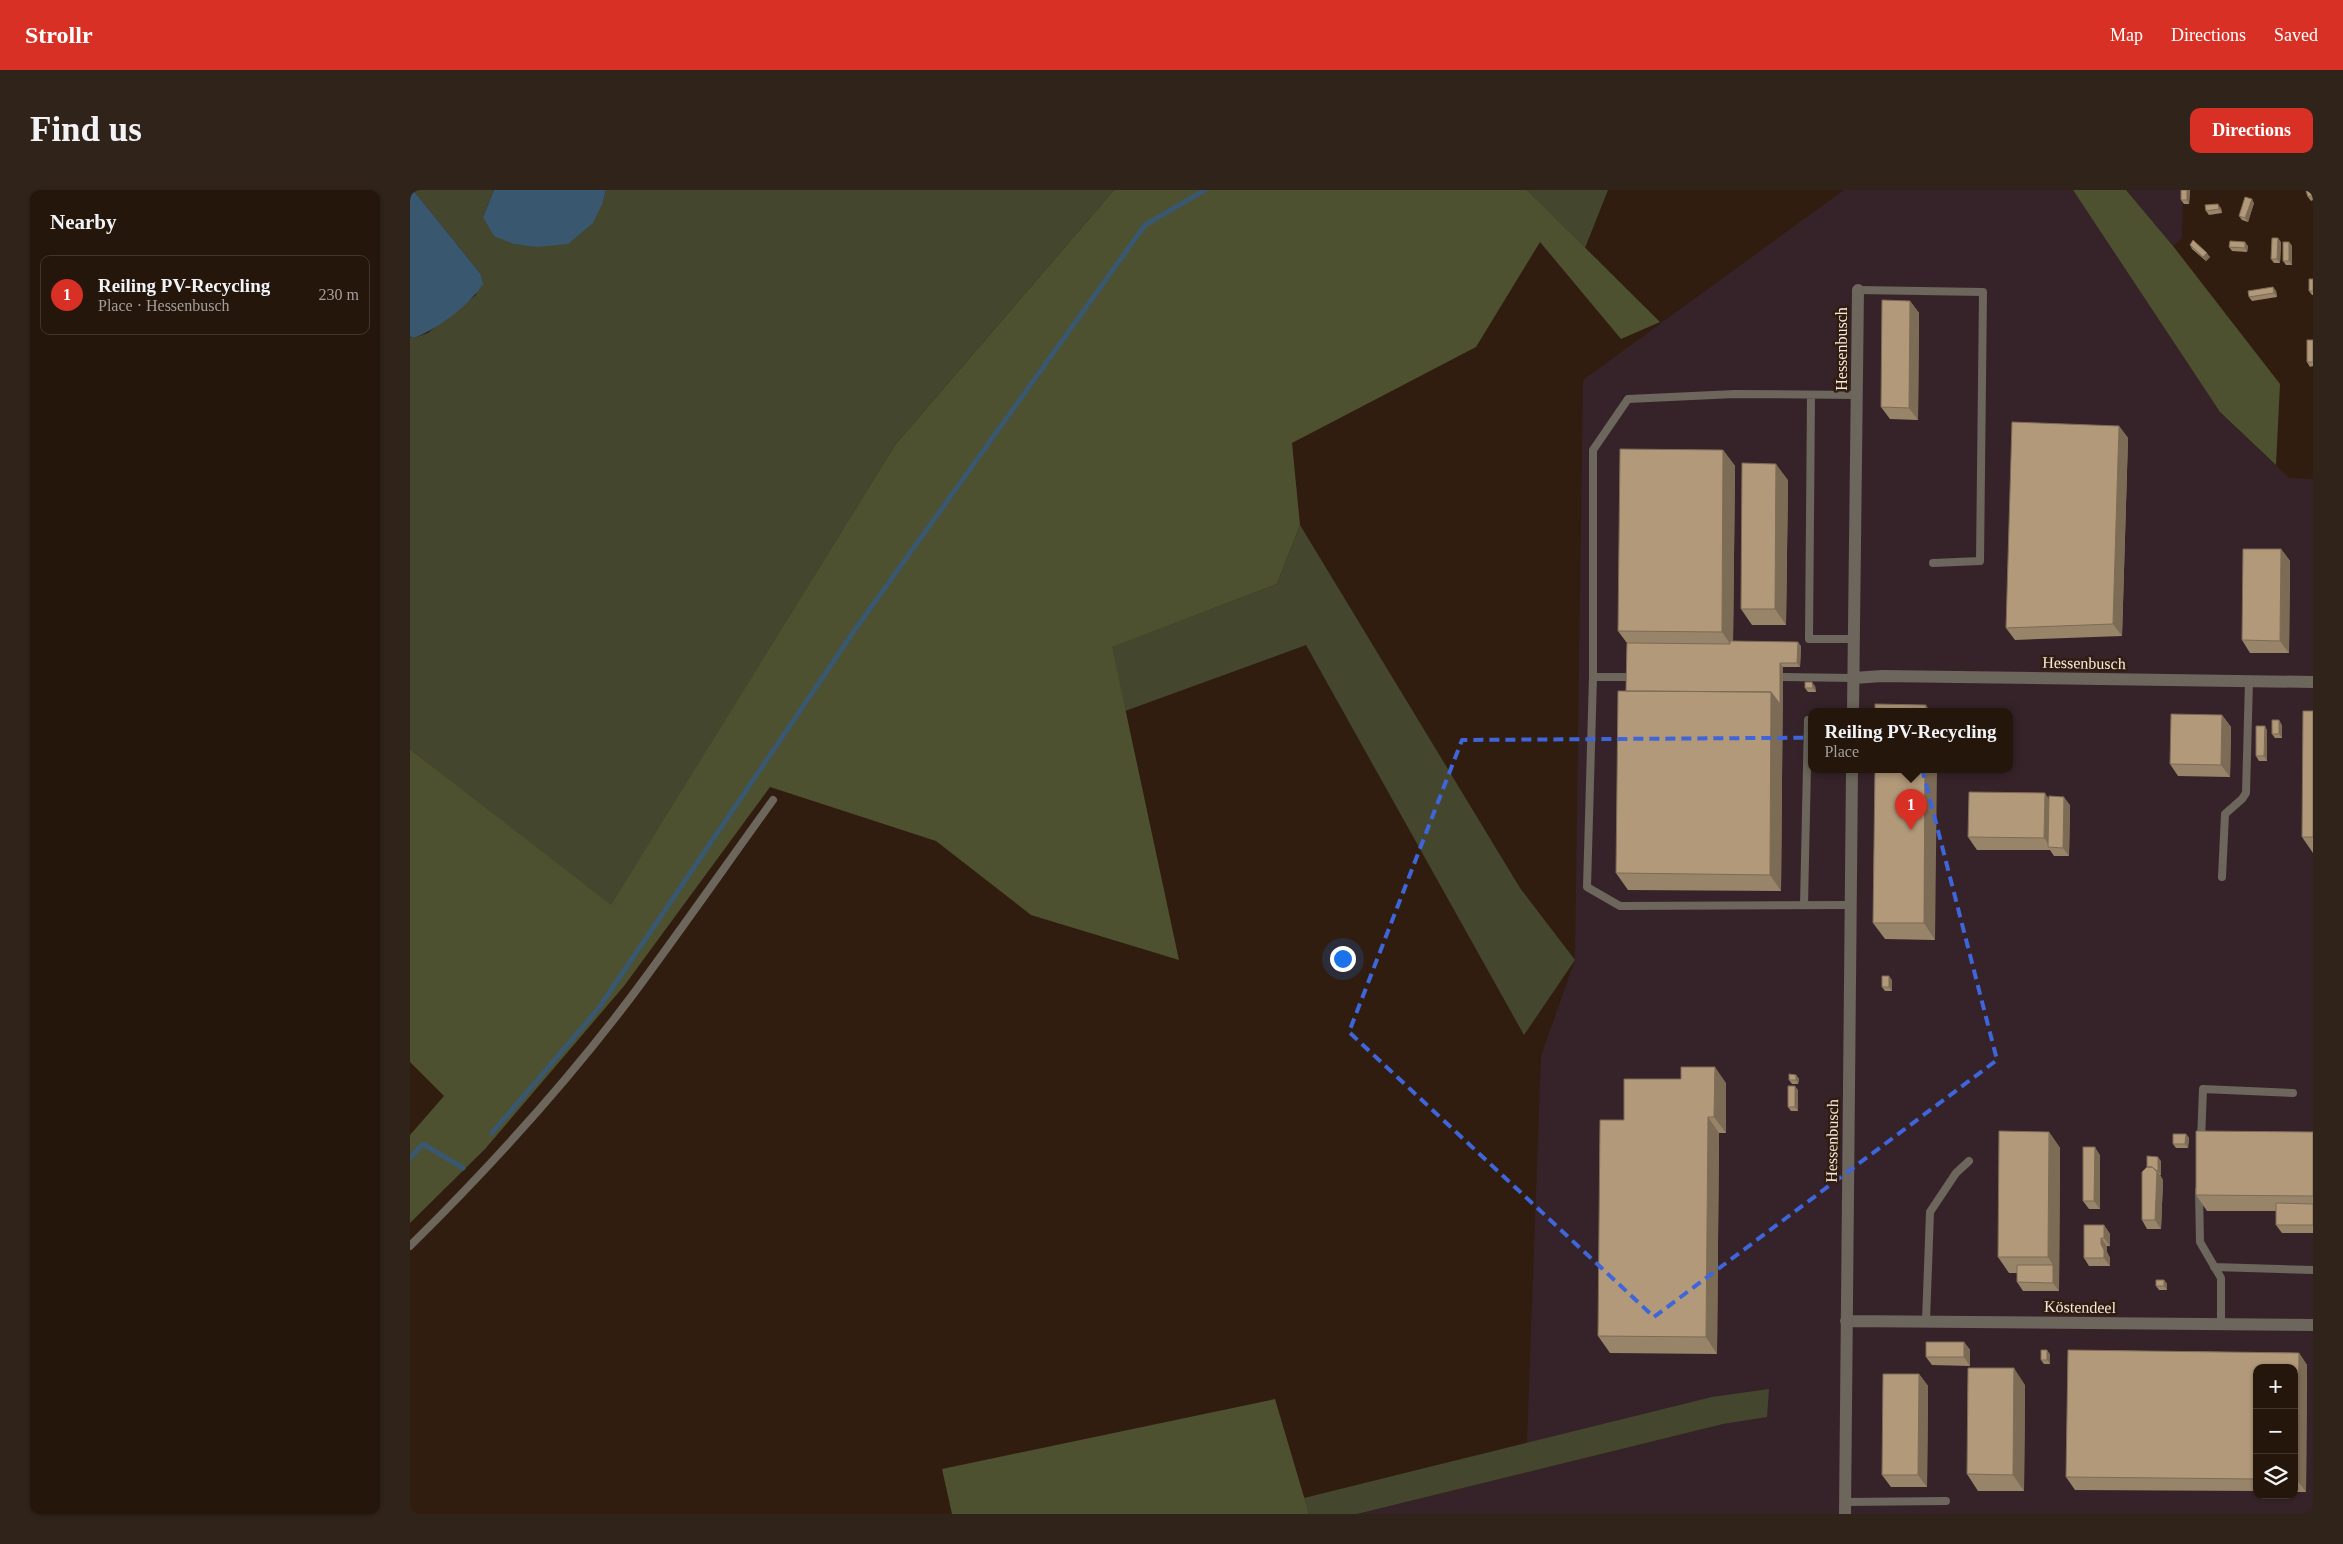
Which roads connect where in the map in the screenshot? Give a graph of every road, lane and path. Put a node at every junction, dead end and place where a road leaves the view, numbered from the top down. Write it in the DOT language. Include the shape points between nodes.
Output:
graph roads {
  1 [pos="1858,290"];
  2 [pos="1811,394"];
  3 [pos="1857,395"];
  4 [pos="1933,563"];
  5 [pos="1855,638"];
  6 [pos="1592,677"];
  7 [pos="1630,677"];
  8 [pos="1783,677"];
  9 [pos="1854,678"];
  10 [pos="2249,681"];
  11 [pos="2313,682"];
  12 [pos="1854,708"];
  13 [pos="1808,720"];
  14 [pos="1852,773"];
  15 [pos="772,800"];
  16 [pos="2222,877"];
  17 [pos="1804,905"];
  18 [pos="1850,905"];
  19 [pos="2293,1093"];
  20 [pos="2200,1146"];
  21 [pos="1969,1161"];
  22 [pos="2199,1184"];
  23 [pos="410,1246"];
  24 [pos="2214,1267"];
  25 [pos="2313,1270"];
  26 [pos="1846,1321"];
  27 [pos="1926,1322"];
  28 [pos="2221,1324"];
  29 [pos="2313,1325"];
  30 [pos="1946,1501"];
  31 [pos="1845,1508"];
  1 -- 3 [label="street, Hessenbusch"];
  1 -- 4 [label="lane" via="1983,292 1980,561"];
  2 -- 3 [label="lane"];
  2 -- 5 [label="lane" via="1809,639"];
  2 -- 6 [label="lane" via="1628,399 1593,450"];
  3 -- 5 [label="street, Hessenbusch"];
  5 -- 9 [label="street, Hessenbusch"];
  6 -- 7 [label="lane"];
  6 -- 17 [label="lane" via="1587,887 1620,906"];
  8 -- 9 [label="lane"];
  9 -- 10 [label="street, Hessenbusch"];
  9 -- 12 [label="street, Hessenbusch"];
  10 -- 11 [label="street, Hessenbusch"];
  10 -- 16 [label="lane" via="2246,793 2225,814"];
  13 -- 17 [label="lane"];
  14 -- 18 [label="street, Hessenbusch"];
  15 -- 23 [label="lane" via="640,986 548,1099"];
  17 -- 18 [label="lane"];
  18 -- 26 [label="street, Hessenbusch"];
  19 -- 20 [label="lane" via="2203,1089"];
  21 -- 27 [label="lane" via="1950,1181 1930,1212"];
  22 -- 24 [label="lane" via="2200,1242"];
  24 -- 25 [label="lane"];
  24 -- 28 [label="lane" via="2221,1278"];
  26 -- 27 [label="street, Köstendeel"];
  26 -- 31 [label="street, Hessenbusch"];
  27 -- 28 [label="street, Köstendeel"];
  28 -- 29 [label="street, Köstendeel"];
  30 -- 31 [label="lane"];
}
